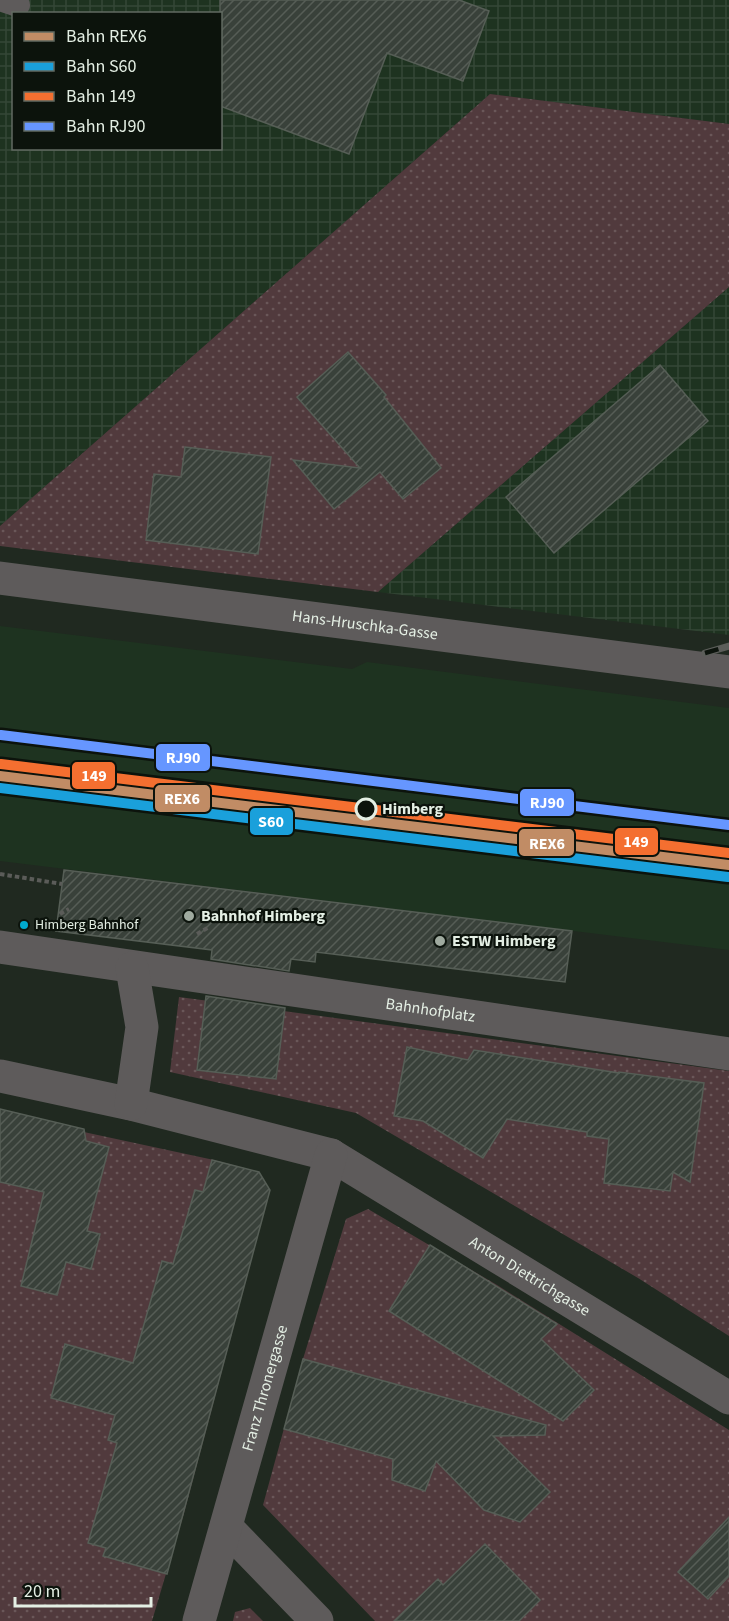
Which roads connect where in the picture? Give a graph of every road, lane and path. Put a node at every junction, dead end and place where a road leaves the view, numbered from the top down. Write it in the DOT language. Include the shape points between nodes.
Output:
graph roads {
  1 [pos="0,578"];
  2 [pos="729,672"];
  3 [pos="0,874"];
  4 [pos="62,884"];
  5 [pos="0,947"];
  6 [pos="132,968"];
  7 [pos="729,1054"];
  8 [pos="0,1076"];
  9 [pos="131,1104"];
  10 [pos="331,1155"];
  11 [pos="729,1398"];
  12 [pos="226,1527"];
  13 [pos="199,1621"];
  14 [pos="317,1621"];
  1 -- 2 [label="street, Hans-Hruschka-Gasse"];
  3 -- 4 [label="path"];
  5 -- 6 [label="street, Bahnhofplatz"];
  6 -- 7 [label="street, Bahnhofplatz"];
  6 -- 9 [label="street" via="142,1027"];
  8 -- 9 [label="street"];
  9 -- 10 [label="street"];
  10 -- 11 [label="street, Anton Diettrichgasse"];
  10 -- 12 [label="street, Franz Thronergasse"];
  12 -- 13 [label="street, Franz Thronergasse"];
  12 -- 14 [label="street"];
}
